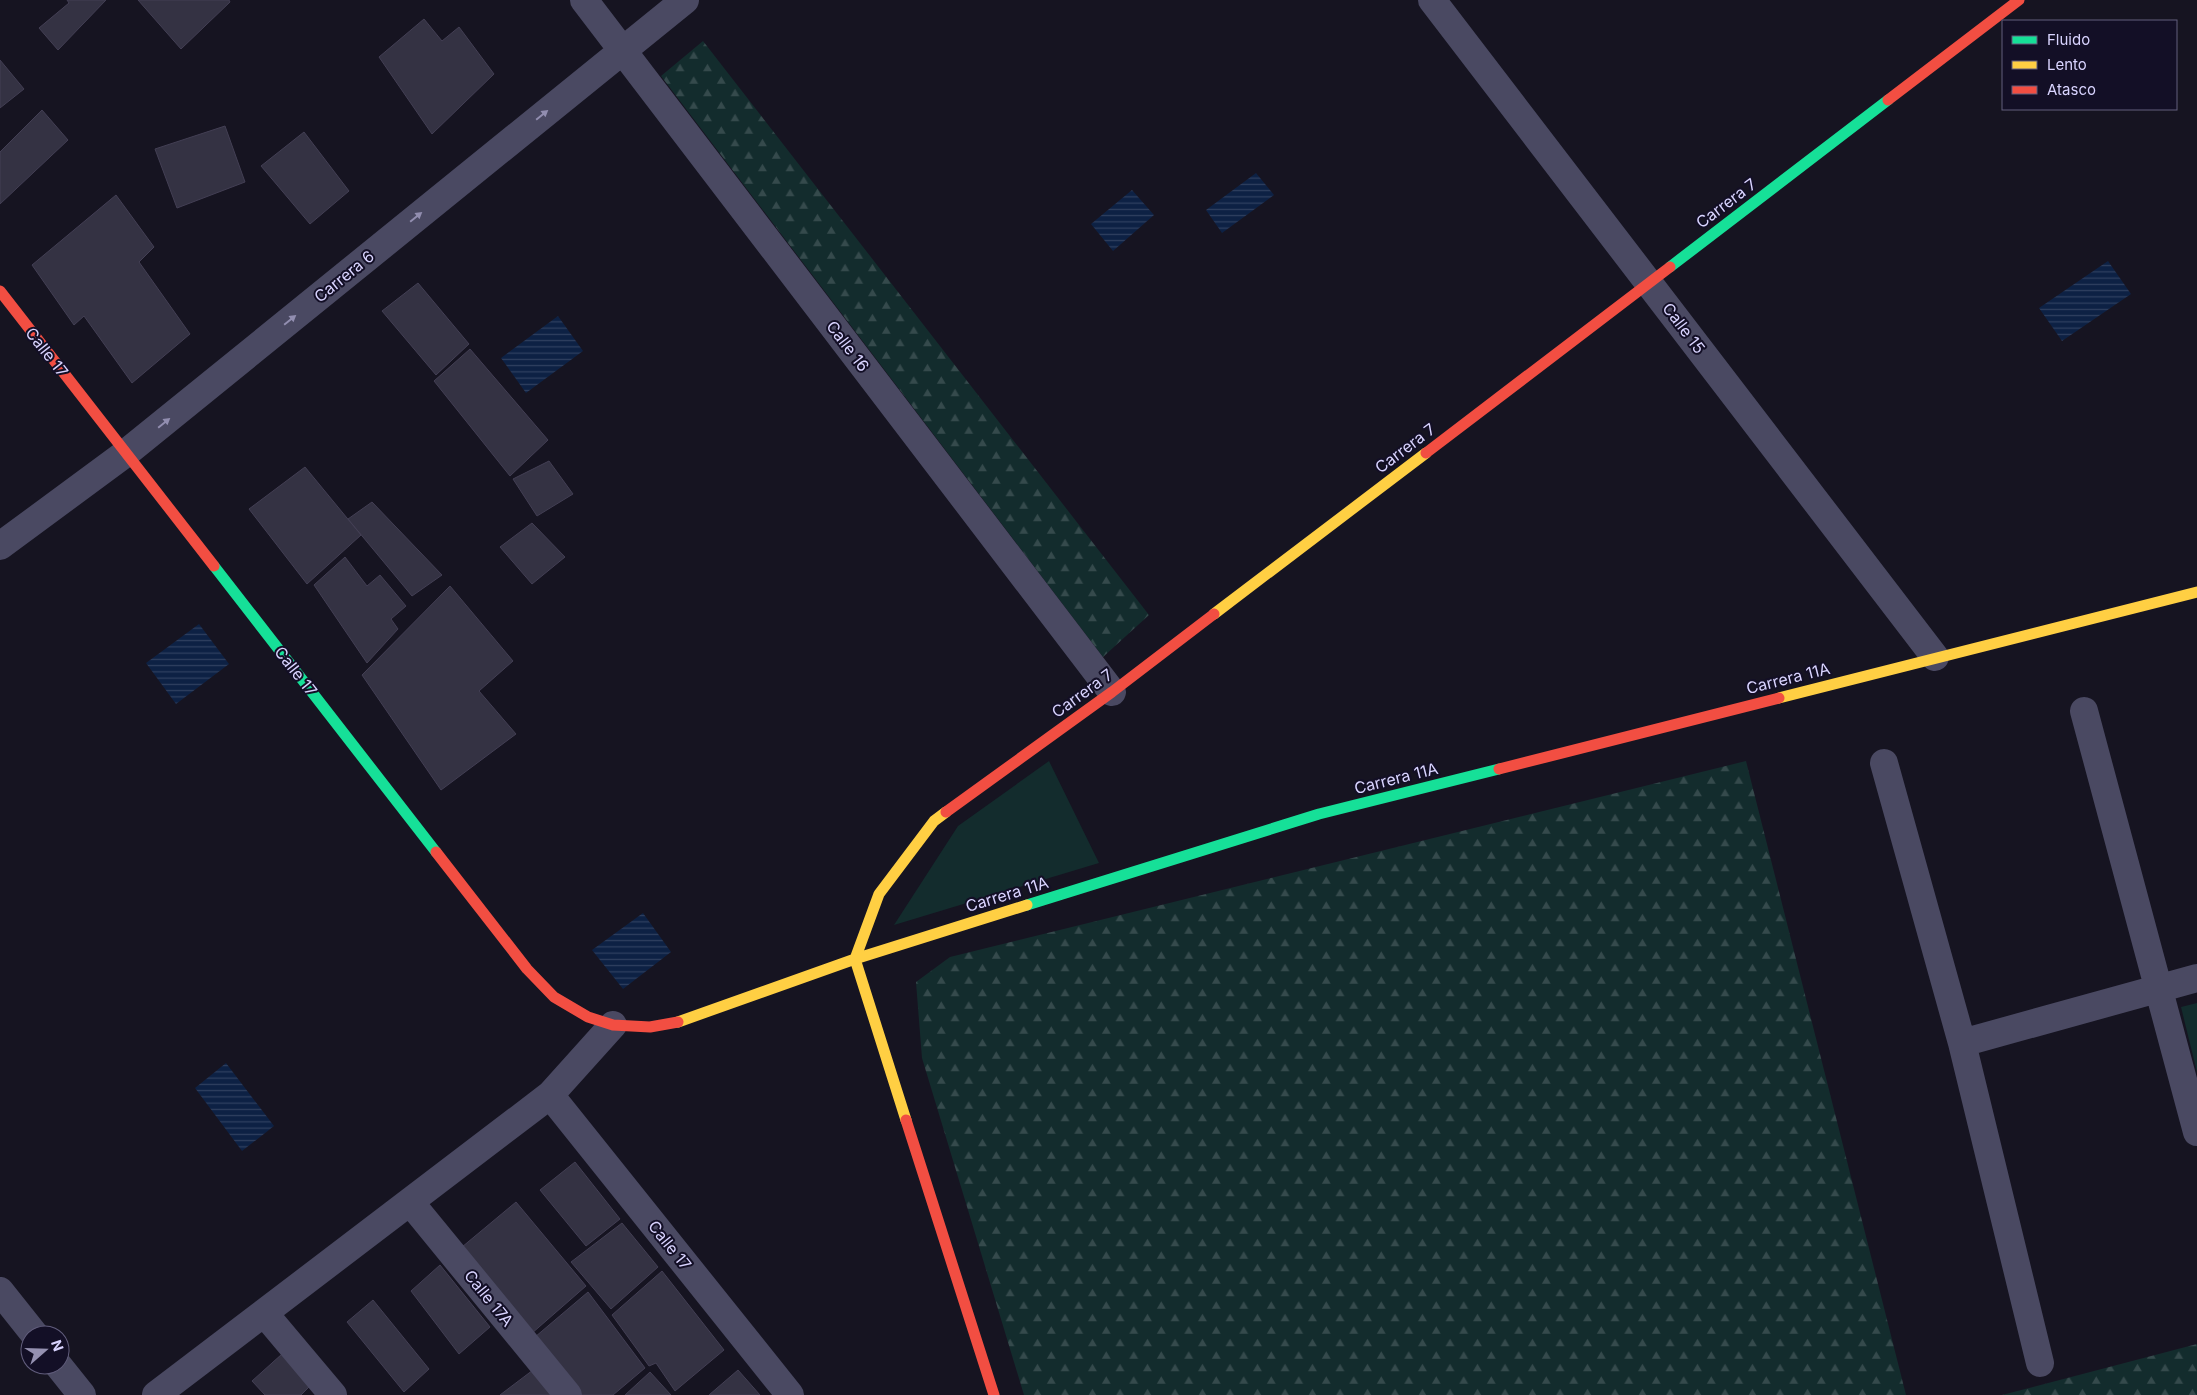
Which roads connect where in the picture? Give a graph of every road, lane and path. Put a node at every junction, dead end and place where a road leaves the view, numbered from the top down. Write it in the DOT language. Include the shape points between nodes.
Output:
graph roads {
  1 [pos="584,0"];
  2 [pos="685,0"];
  3 [pos="1432,0"];
  4 [pos="2019,0"];
  5 [pos="622,49"];
  6 [pos="1648,283"];
  7 [pos="0,291"];
  8 [pos="126,453"];
  9 [pos="0,546"];
  10 [pos="2197,592"];
  11 [pos="1935,657"];
  12 [pos="1112,692"];
  13 [pos="2084,711"];
  14 [pos="1884,763"];
  15 [pos="855,959"];
  16 [pos="2197,978"];
  17 [pos="2160,988"];
  18 [pos="613,1025"];
  19 [pos="1962,1043"];
  20 [pos="550,1095"];
  21 [pos="2197,1132"];
  22 [pos="410,1202"];
  23 [pos="0,1291"];
  24 [pos="264,1313"];
  25 [pos="27,1325"];
  26 [pos="2040,1363"];
  27 [pos="66,1375"];
  28 [pos="82,1395"];
  29 [pos="156,1395"];
  30 [pos="333,1395"];
  31 [pos="568,1395"];
  32 [pos="790,1395"];
  33 [pos="994,1395"];
  1 -- 5 [label="street, Calle 16"];
  2 -- 5 [label="street, Carrera 6"];
  3 -- 6 [label="street, Calle 15"];
  4 -- 6 [label="main road, Carrera 7"];
  8 -- 5 [label="street, Carrera 6, one-way"];
  5 -- 12 [label="street, Calle 16"];
  6 -- 11 [label="street, Calle 15"];
  6 -- 12 [label="main road, Carrera 7"];
  7 -- 8 [label="main road, Calle 17"];
  8 -- 9 [label="street, Carrera 6"];
  8 -- 18 [label="main road, Calle 17" via="527,969 554,998 588,1017"];
  10 -- 11 [label="main road, Carrera 11A"];
  11 -- 15 [label="main road, Carrera 11A" via="1319,814"];
  12 -- 15 [label="main road, Carrera 7" via="934,821 880,894"];
  13 -- 17 [label="street"];
  14 -- 19 [label="street"];
  15 -- 18 [label="main road, Carrera 11A" via="686,1020 650,1027"];
  15 -- 33 [label="main road"];
  16 -- 17 [label="street"];
  17 -- 19 [label="street"];
  17 -- 21 [label="street"];
  18 -- 20 [label="street"];
  19 -- 26 [label="street"];
  20 -- 22 [label="street"];
  20 -- 32 [label="street, Calle 17"];
  22 -- 24 [label="street"];
  22 -- 31 [label="street, Calle 17A"];
  23 -- 25 [label="street"];
  24 -- 29 [label="street"];
  24 -- 30 [label="street"];
  27 -- 28 [label="street"];
}
